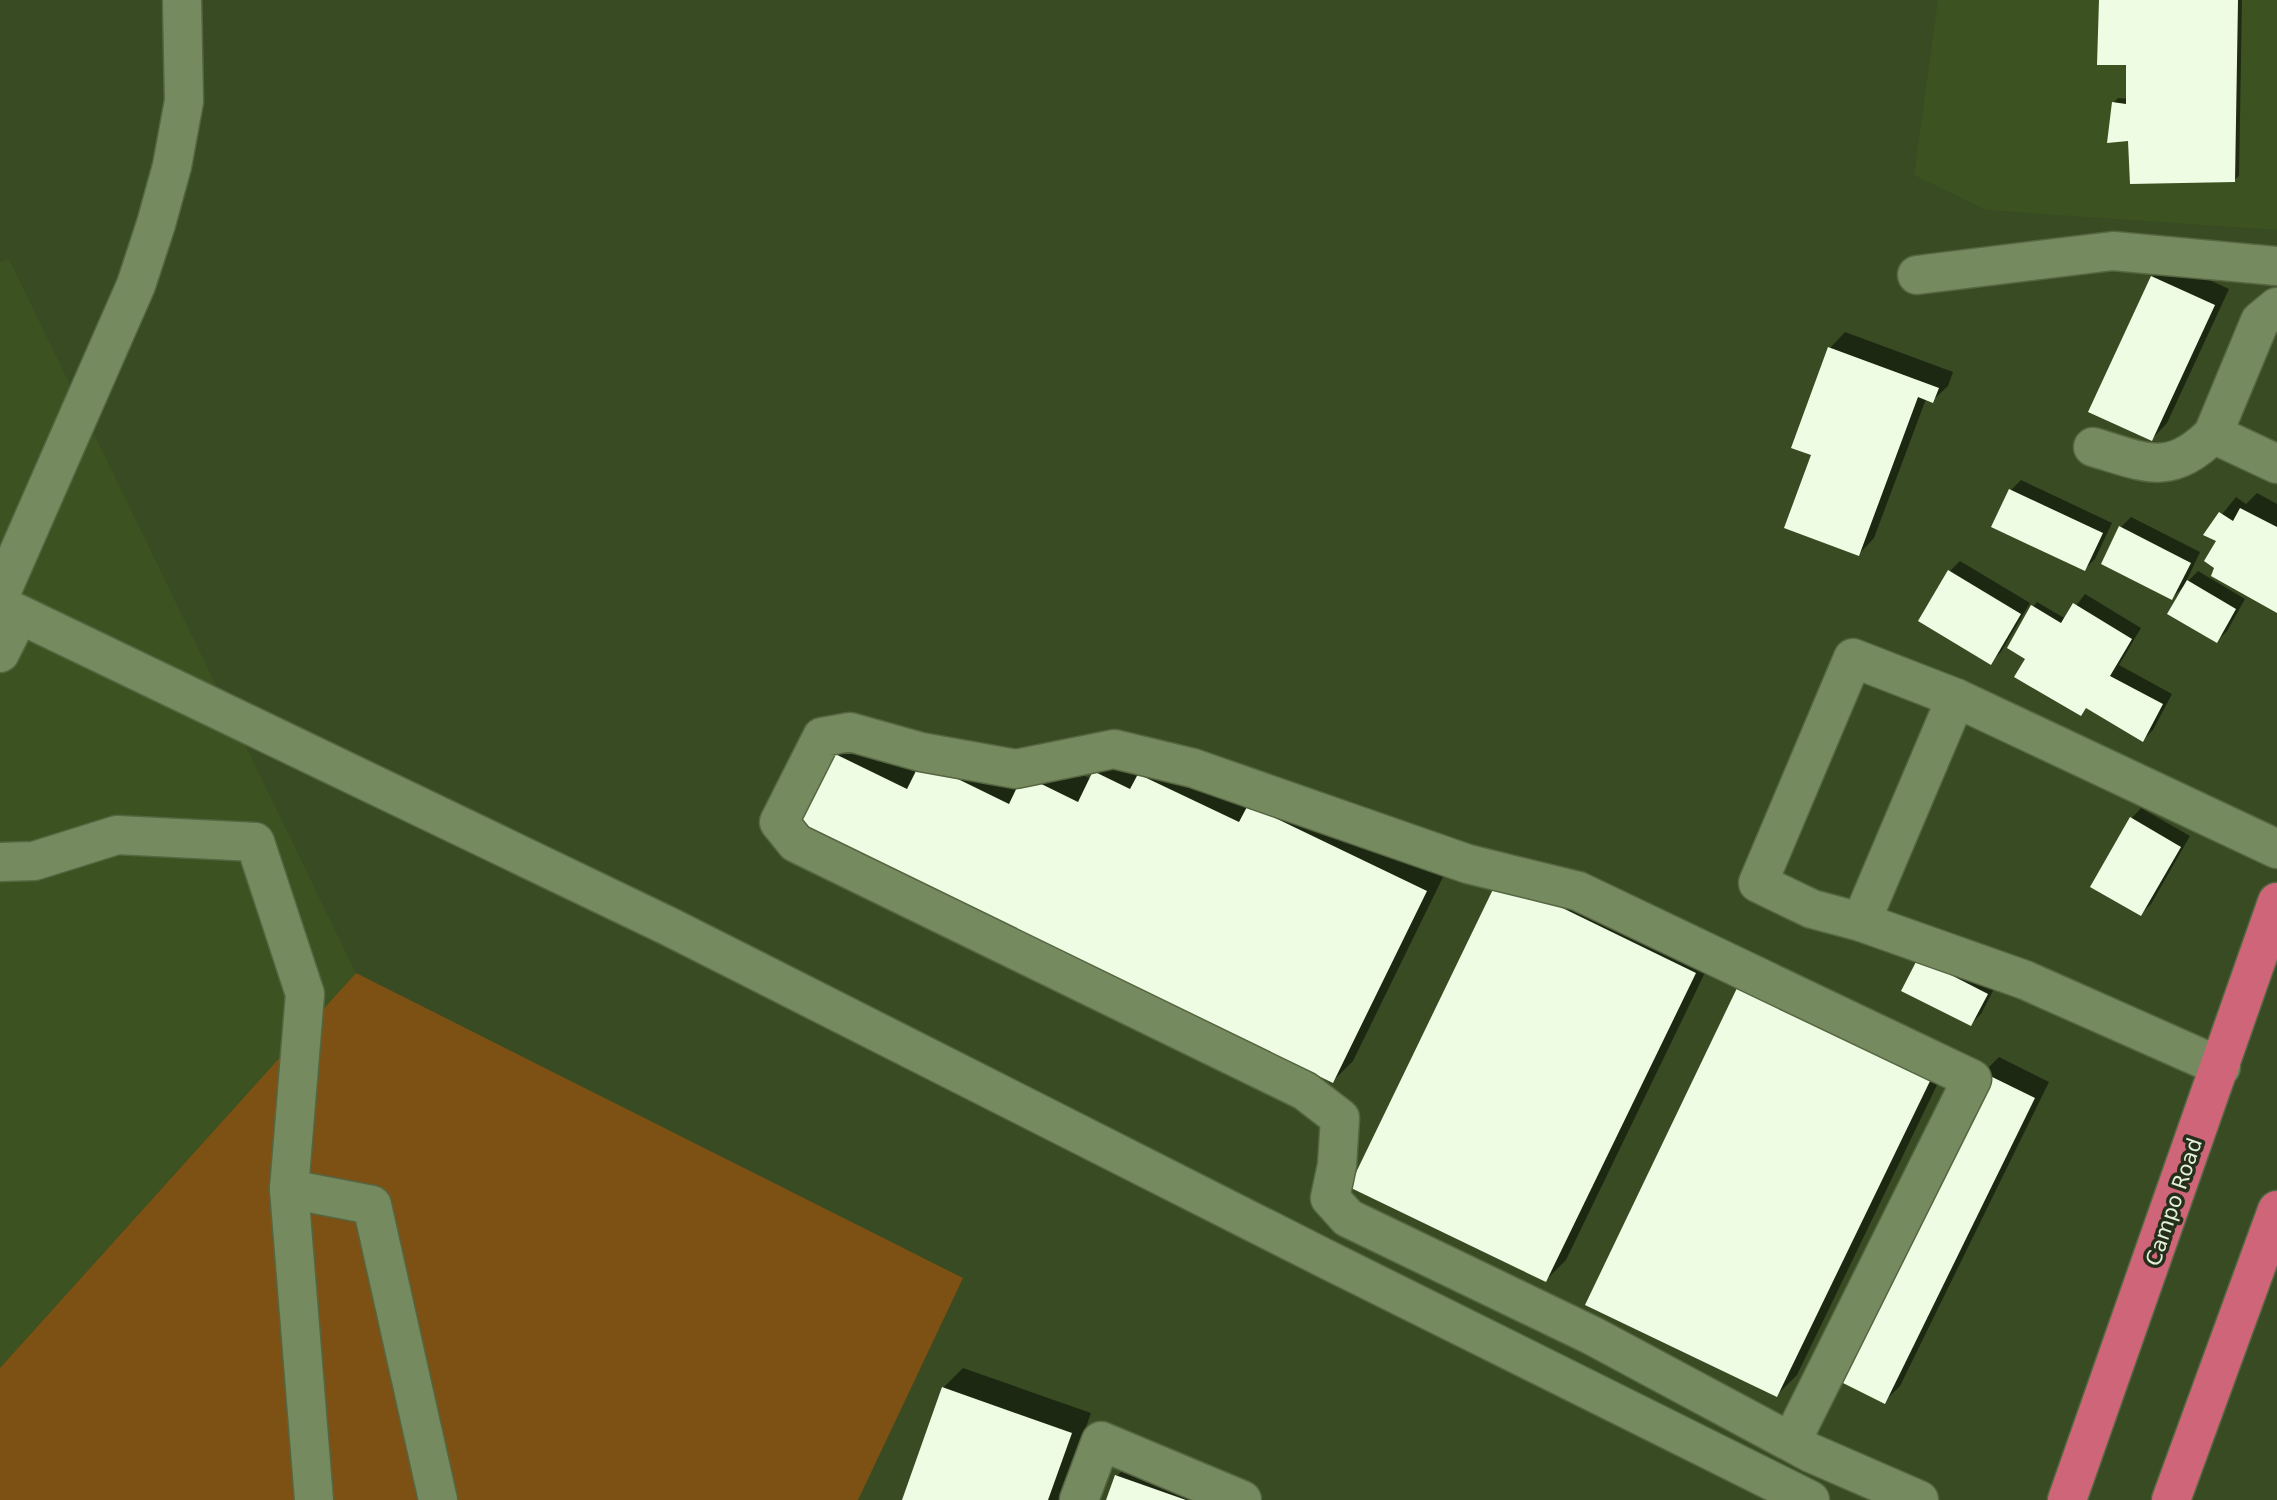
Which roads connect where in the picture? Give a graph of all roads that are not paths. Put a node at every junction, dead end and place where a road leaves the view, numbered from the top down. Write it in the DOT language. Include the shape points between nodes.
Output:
graph roads {
  1 [pos="182,0"];
  2 [pos="2277,265"];
  3 [pos="1917,275"];
  4 [pos="2277,307"];
  5 [pos="2213,434"];
  6 [pos="2093,447"];
  7 [pos="2277,464"];
  8 [pos="6,605"];
  9 [pos="0,653"];
  10 [pos="1956,698"];
  11 [pos="2277,849"];
  12 [pos="0,862"];
  13 [pos="2277,902"];
  14 [pos="1861,922"];
  15 [pos="2221,1067"];
  16 [pos="289,1189"];
  17 [pos="2277,1210"];
  18 [pos="1791,1442"];
  19 [pos="314,1500"];
  20 [pos="438,1500"];
  21 [pos="1079,1500"];
  22 [pos="1242,1500"];
  23 [pos="1810,1500"];
  24 [pos="1919,1500"];
  25 [pos="2067,1500"];
  26 [pos="2171,1500"];
  1 -- 8 [label="lane" via="184,101 156,224 136,285"];
  2 -- 3 [label="lane" via="2113,251"];
  4 -- 5 [label="lane" via="2260,321"];
  5 -- 6 [label="lane" via="2197,450 2157,465"];
  5 -- 7 [label="lane"];
  8 -- 9 [label="lane"];
  8 -- 23 [label="lane" via="670,927"];
  10 -- 11 [label="lane"];
  10 -- 14 [label="lane"];
  10 -- 14 [label="lane" via="1853,658 1758,883 1812,909"];
  12 -- 16 [label="lane" via="34,861 117,835 255,842 305,994"];
  13 -- 15 [label="highway, Campo Road"];
  14 -- 15 [label="lane" via="2025,980"];
  15 -- 25 [label="highway, Campo Road"];
  16 -- 19 [label="lane"];
  16 -- 20 [label="lane" via="372,1205"];
  17 -- 26 [label="highway"];
  18 -- 18 [label="lane" via="1593,1336 1348,1218 1330,1198 1340,1118 1305,1091 796,843 779,822 822,737 850,732 921,752 1016,769 1114,749 1193,768 1468,864 1578,891 1972,1079"];
  18 -- 24 [label="lane"];
  21 -- 22 [label="lane" via="1101,1441"];
}
